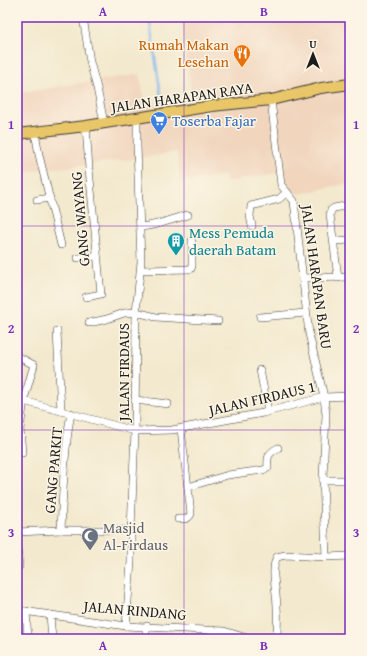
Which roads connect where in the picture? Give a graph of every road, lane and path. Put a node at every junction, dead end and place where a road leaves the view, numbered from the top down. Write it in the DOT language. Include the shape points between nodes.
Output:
graph roads {
  1 [pos="83,17"];
  2 [pos="350,84"];
  3 [pos="271,100"];
  4 [pos="137,118"];
  5 [pos="104,123"];
  6 [pos="86,126"];
  7 [pos="35,132"];
  8 [pos="17,134"];
  9 [pos="287,192"];
  10 [pos="50,198"];
  11 [pos="37,200"];
  12 [pos="350,205"];
  13 [pos="188,215"];
  14 [pos="252,226"];
  15 [pos="140,227"];
  16 [pos="350,240"];
  17 [pos="192,241"];
  18 [pos="334,241"];
  19 [pos="62,245"];
  20 [pos="97,256"];
  21 [pos="78,258"];
  22 [pos="141,270"];
  23 [pos="350,277"];
  24 [pos="303,278"];
  25 [pos="338,278"];
  26 [pos="86,298"];
  27 [pos="136,312"];
  28 [pos="306,313"];
  29 [pos="260,317"];
  30 [pos="218,321"];
  31 [pos="89,323"];
  32 [pos="57,331"];
  33 [pos="17,356"];
  34 [pos="260,370"];
  35 [pos="350,396"];
  36 [pos="324,397"];
  37 [pos="135,400"];
  38 [pos="24,401"];
  39 [pos="168,404"];
  40 [pos="61,411"];
  41 [pos="268,411"];
  42 [pos="71,413"];
  43 [pos="181,429"];
  44 [pos="135,431"];
  45 [pos="278,448"];
  46 [pos="17,453"];
  47 [pos="323,480"];
  48 [pos="350,480"];
  49 [pos="188,487"];
  50 [pos="178,519"];
  51 [pos="61,530"];
  52 [pos="131,530"];
  53 [pos="17,532"];
  54 [pos="17,548"];
  55 [pos="350,556"];
  56 [pos="326,557"];
  57 [pos="19,566"];
  58 [pos="17,610"];
  59 [pos="26,612"];
  60 [pos="50,615"];
  61 [pos="126,626"];
  62 [pos="147,626"];
  63 [pos="224,631"];
  64 [pos="28,639"];
  65 [pos="52,639"];
  66 [pos="145,639"];
  67 [pos="223,639"];
  68 [pos="250,639"];
  69 [pos="277,639"];
  1 -- 5 [label="street"];
  2 -- 3 [label="main road, JALAN HARAPAN RAYA"];
  3 -- 4 [label="main road, JALAN HARAPAN RAYA"];
  3 -- 9 [label="street, JALAN HARAPAN BARU" via="281,185"];
  4 -- 5 [label="main road, JALAN HARAPAN RAYA"];
  4 -- 15 [label="street, JALAN FIRDAUS"];
  5 -- 6 [label="main road, JALAN HARAPAN RAYA"];
  6 -- 7 [label="main road, JALAN HARAPAN RAYA"];
  6 -- 20 [label="street, GANG WAYANG"];
  7 -- 8 [label="main road, JALAN HARAPAN RAYA"];
  7 -- 10 [label="street"];
  9 -- 14 [label="street" via="279,199 251,206"];
  9 -- 24 [label="street, JALAN HARAPAN BARU" via="294,201"];
  10 -- 11 [label="street"];
  10 -- 19 [label="street"];
  12 -- 18 [label="street" via="331,210"];
  13 -- 15 [label="street"];
  15 -- 22 [label="street, JALAN FIRDAUS"];
  16 -- 18 [label="street"];
  17 -- 22 [label="street" via="191,269"];
  18 -- 25 [label="street"];
  20 -- 21 [label="street"];
  20 -- 26 [label="street, GANG WAYANG" via="101,294"];
  22 -- 27 [label="street, JALAN FIRDAUS"];
  23 -- 25 [label="street"];
  24 -- 25 [label="street"];
  24 -- 28 [label="street, JALAN HARAPAN BARU"];
  27 -- 30 [label="street" via="156,317"];
  27 -- 31 [label="street"];
  27 -- 37 [label="street, JALAN FIRDAUS"];
  28 -- 29 [label="street"];
  28 -- 36 [label="street, JALAN HARAPAN BARU"];
  32 -- 40 [label="street"];
  33 -- 38 [label="street" via="34,365"];
  34 -- 41 [label="street"];
  35 -- 36 [label="street, JALAN FIRDAUS 1"];
  36 -- 41 [label="street, JALAN FIRDAUS 1"];
  36 -- 47 [label="street, JALAN HARAPAN BARU" via="326,415"];
  37 -- 39 [label="street"];
  37 -- 44 [label="street, JALAN FIRDAUS"];
  38 -- 40 [label="street, JALAN FIRDAUS 1"];
  38 -- 46 [label="street" via="20,429 22,453"];
  40 -- 42 [label="street, JALAN FIRDAUS 1"];
  41 -- 43 [label="street, JALAN FIRDAUS 1"];
  42 -- 44 [label="street, JALAN FIRDAUS 1"];
  42 -- 51 [label="street, GANG PARKIT"];
  43 -- 44 [label="street, JALAN FIRDAUS 1"];
  43 -- 49 [label="street"];
  44 -- 52 [label="street, JALAN FIRDAUS"];
  45 -- 49 [label="street" via="269,454 268,468"];
  47 -- 48 [label="street"];
  47 -- 56 [label="street, JALAN HARAPAN BARU"];
  49 -- 50 [label="street" via="191,514 186,519"];
  51 -- 52 [label="street"];
  51 -- 53 [label="street"];
  52 -- 61 [label="street, JALAN FIRDAUS"];
  54 -- 57 [label="street"];
  55 -- 56 [label="street"];
  56 -- 69 [label="street" via="277,557 274,569 278,608"];
  58 -- 59 [label="street, JALAN RINDANG"];
  59 -- 60 [label="street, JALAN RINDANG"];
  59 -- 64 [label="street"];
  60 -- 61 [label="street, JALAN RINDANG"];
  60 -- 65 [label="street"];
  61 -- 62 [label="street, JALAN RINDANG"];
  62 -- 63 [label="street, JALAN RINDANG"];
  62 -- 66 [label="street"];
  63 -- 67 [label="street"];
  63 -- 68 [label="street, JALAN RINDANG"];
}
